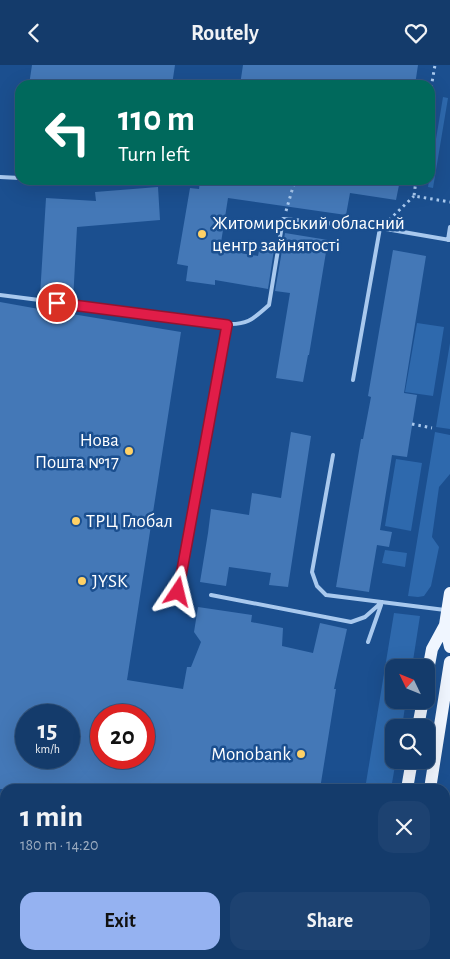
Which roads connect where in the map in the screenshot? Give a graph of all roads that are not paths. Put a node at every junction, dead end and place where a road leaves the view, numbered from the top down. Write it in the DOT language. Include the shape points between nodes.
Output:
graph roads {
  1 [pos="0,177"];
  2 [pos="15,178"];
  3 [pos="450,227"];
  4 [pos="380,228"];
  5 [pos="449,240"];
  6 [pos="0,295"];
  7 [pos="227,325"];
  8 [pos="353,379"];
  9 [pos="333,455"];
  10 [pos="178,592"];
  11 [pos="450,593"];
  12 [pos="211,595"];
  13 [pos="382,602"];
  14 [pos="447,610"];
  15 [pos="445,625"];
  16 [pos="368,642"];
  17 [pos="450,647"];
  18 [pos="430,659"];
  19 [pos="450,663"];
  20 [pos="410,769"];
  21 [pos="408,784"];
  22 [pos="431,784"];
  1 -- 2 [label="lane"];
  3 -- 5 [label="lane"];
  4 -- 5 [label="lane"];
  4 -- 7 [label="lane" via="284,219 269,305 241,325"];
  4 -- 8 [label="lane"];
  6 -- 7 [label="lane"];
  7 -- 10 [label="lane"];
  9 -- 13 [label="lane" via="312,572 314,579 326,595"];
  11 -- 14 [label="main road"];
  12 -- 13 [label="lane" via="351,622 364,617"];
  13 -- 14 [label="lane"];
  13 -- 16 [label="lane"];
  14 -- 15 [label="main road"];
  15 -- 17 [label="main road"];
  15 -- 18 [label="main road"];
  19 -- 22 [label="main road"];
  20 -- 21 [label="main road"];
}
